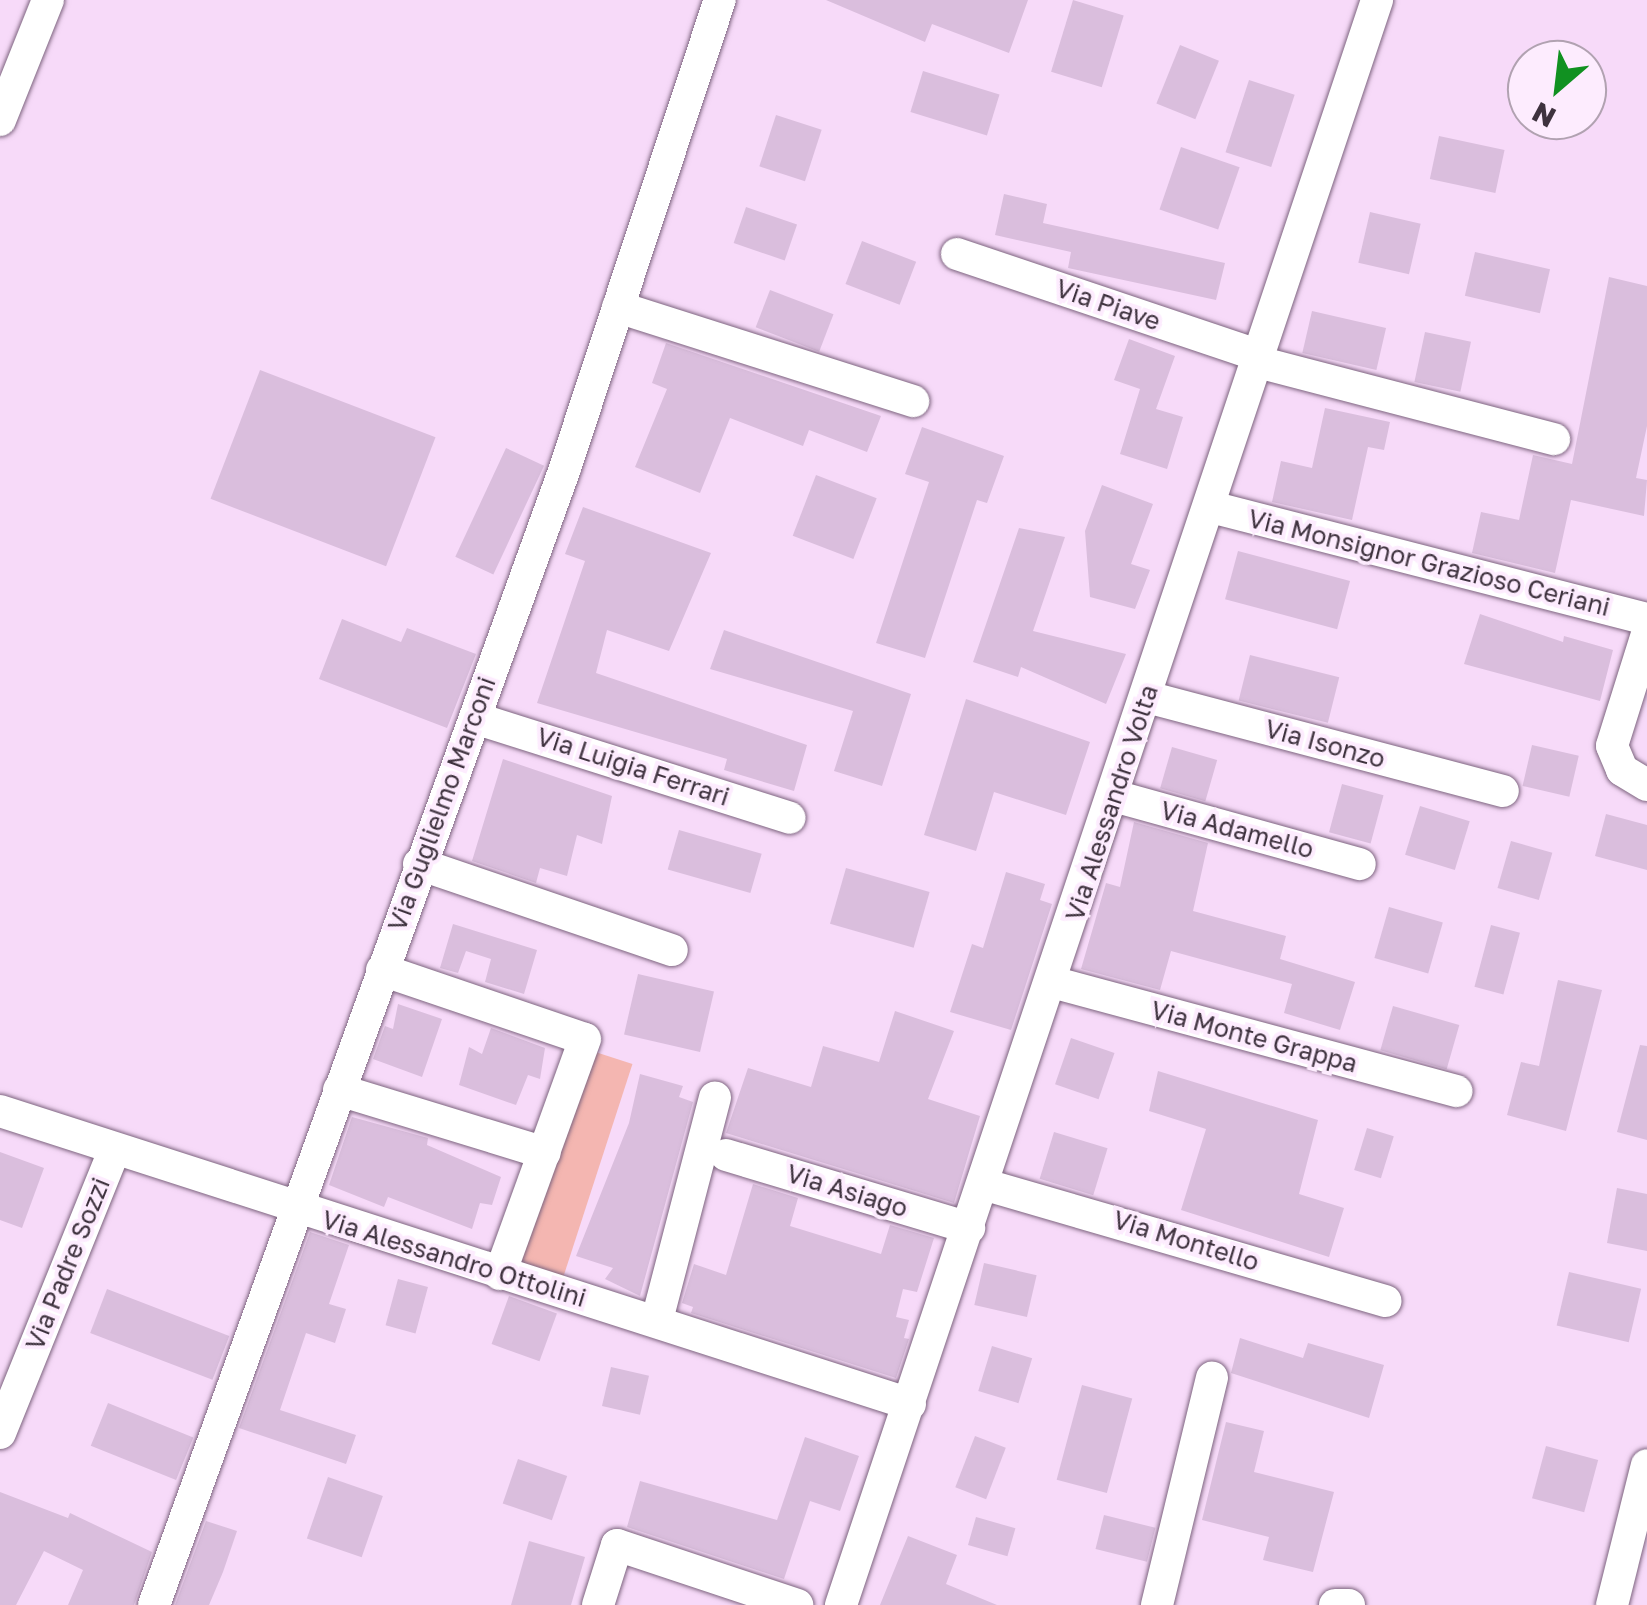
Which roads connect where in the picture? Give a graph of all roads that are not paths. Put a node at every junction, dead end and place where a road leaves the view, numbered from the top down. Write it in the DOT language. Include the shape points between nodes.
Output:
graph roads {
  1 [pos="48,0"];
  2 [pos="720,0"];
  3 [pos="1378,0"];
  4 [pos="0,120"];
  5 [pos="957,254"];
  6 [pos="618,307"];
  7 [pos="1259,359"];
  8 [pos="913,400"];
  9 [pos="1554,439"];
  10 [pos="1211,507"];
  11 [pos="1647,619"];
  12 [pos="1647,634"];
  13 [pos="1147,697"];
  14 [pos="475,718"];
  15 [pos="1647,785"];
  16 [pos="1503,791"];
  17 [pos="1114,796"];
  18 [pos="790,818"];
  19 [pos="419,864"];
  20 [pos="1360,864"];
  21 [pos="672,950"];
  22 [pos="382,970"];
  23 [pos="1052,982"];
  24 [pos="339,1090"];
  25 [pos="1456,1091"];
  26 [pos="714,1097"];
  27 [pos="0,1112"];
  28 [pos="114,1151"];
  29 [pos="545,1153"];
  30 [pos="726,1155"];
  31 [pos="986,1185"];
  32 [pos="294,1210"];
  33 [pos="969,1228"];
  34 [pos="500,1274"];
  35 [pos="1386,1301"];
  36 [pos="657,1320"];
  37 [pos="1212,1378"];
  38 [pos="7,1394"];
  39 [pos="910,1404"];
  40 [pos="0,1434"];
  41 [pos="1647,1466"];
  42 [pos="154,1605"];
  43 [pos="598,1605"];
  44 [pos="797,1605"];
  45 [pos="841,1605"];
  46 [pos="1157,1605"];
  47 [pos="1335,1605"];
  48 [pos="1349,1605"];
  49 [pos="1612,1605"];
  1 -- 4 [label="street"];
  2 -- 6 [label="street, Via Guglielmo Marconi"];
  3 -- 7 [label="street, Via Alessandro Volta"];
  5 -- 7 [label="street, Via Piave"];
  6 -- 8 [label="street"];
  6 -- 14 [label="street, Via Guglielmo Marconi"];
  7 -- 9 [label="street, Via Piave"];
  7 -- 10 [label="street, Via Alessandro Volta"];
  10 -- 11 [label="street, Via Monsignor Grazioso Ceriani"];
  10 -- 13 [label="street, Via Alessandro Volta"];
  12 -- 15 [label="street" via="1612,746 1622,770"];
  13 -- 16 [label="street, Via Isonzo"];
  13 -- 17 [label="street, Via Alessandro Volta"];
  14 -- 18 [label="street, Via Luigia Ferrari"];
  14 -- 19 [label="street, Via Guglielmo Marconi"];
  17 -- 20 [label="street, Via Adamello"];
  17 -- 23 [label="street, Via Alessandro Volta"];
  19 -- 21 [label="street"];
  19 -- 22 [label="street, Via Guglielmo Marconi"];
  22 -- 24 [label="street, Via Guglielmo Marconi"];
  22 -- 29 [label="street" via="585,1039"];
  23 -- 25 [label="street, Via Monte Grappa"];
  23 -- 31 [label="street, Via Alessandro Volta"];
  24 -- 29 [label="street"];
  24 -- 32 [label="street, Via Guglielmo Marconi"];
  26 -- 36 [label="street"];
  27 -- 28 [label="street, Via Alessandro Ottolini"];
  28 -- 32 [label="street, Via Alessandro Ottolini"];
  28 -- 38 [label="street, Via Padre Sozzi"];
  29 -- 34 [label="street"];
  30 -- 33 [label="street, Via Asiago"];
  31 -- 33 [label="street, Via Alessandro Volta"];
  31 -- 35 [label="street, Via Montello"];
  32 -- 34 [label="street, Via Alessandro Ottolini"];
  32 -- 42 [label="street, Via Guglielmo Marconi"];
  33 -- 39 [label="street, Via Alessandro Volta"];
  34 -- 36 [label="street, Via Alessandro Ottolini"];
  36 -- 39 [label="street, Via Alessandro Ottolini"];
  37 -- 46 [label="street"];
  38 -- 40 [label="street, Via Padre Sozzi"];
  39 -- 45 [label="street, Via Alessandro Volta"];
  41 -- 49 [label="street"];
  43 -- 44 [label="street" via="617,1545"];
  47 -- 48 [label="street"];
}
